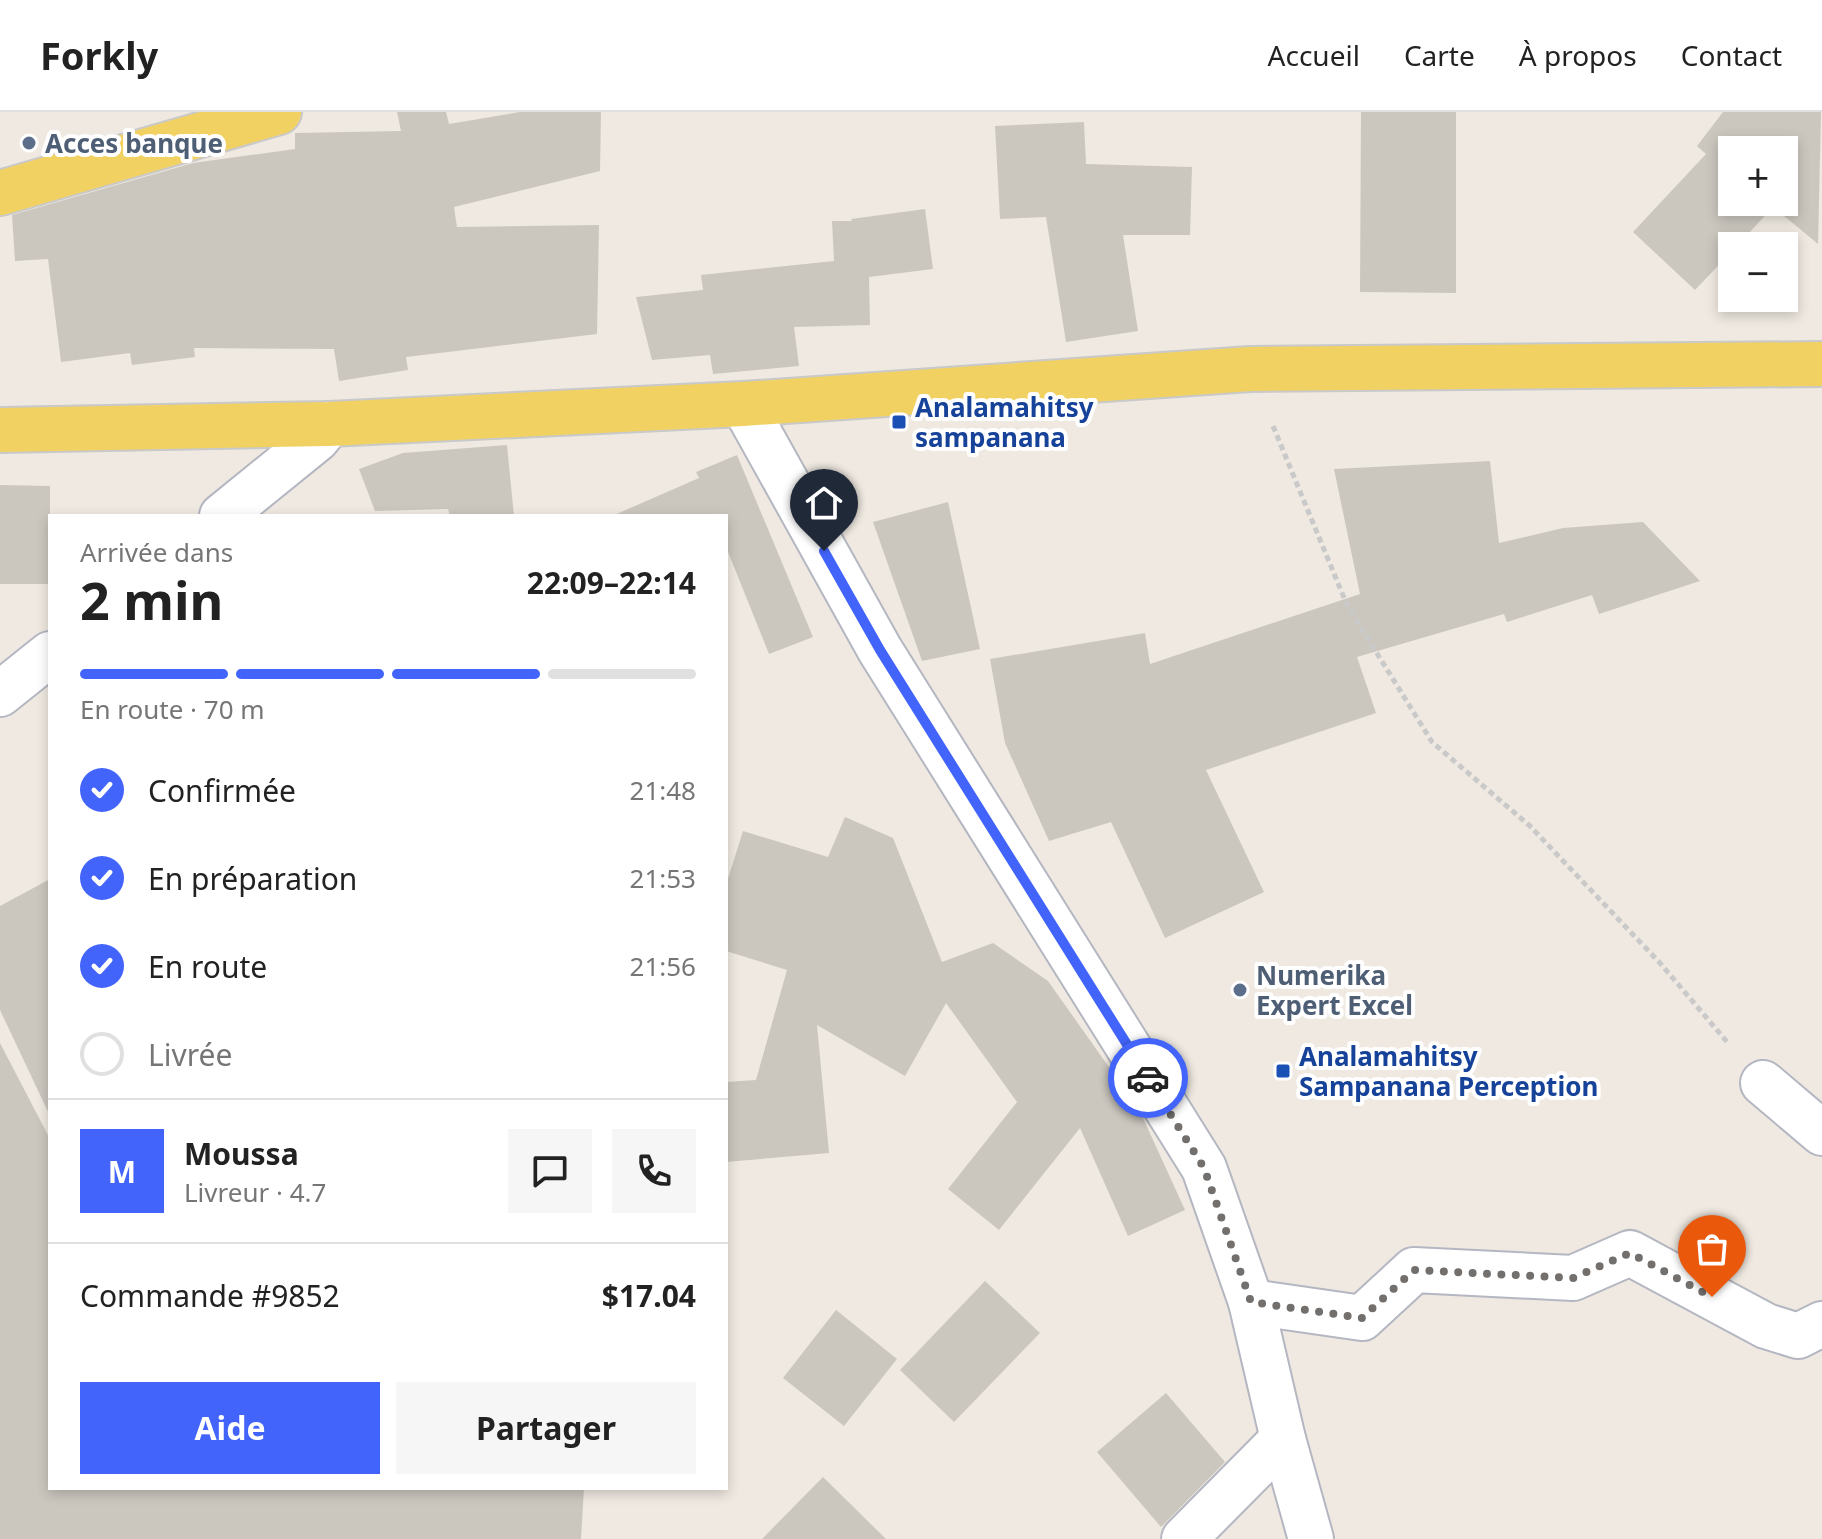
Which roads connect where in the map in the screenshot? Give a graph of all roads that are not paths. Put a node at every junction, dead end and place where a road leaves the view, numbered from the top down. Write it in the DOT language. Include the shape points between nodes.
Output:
graph roads {
  1 [pos="279,112"];
  2 [pos="0,193"];
  3 [pos="1822,364"];
  4 [pos="743,404"];
  5 [pos="329,424"];
  6 [pos="0,430"];
  7 [pos="224,514"];
  8 [pos="48,656"];
  9 [pos="0,694"];
  10 [pos="1763,1083"];
  11 [pos="1822,1133"];
  12 [pos="1251,1302"];
  13 [pos="1822,1324"];
  14 [pos="1283,1439"];
  15 [pos="1184,1539"];
  16 [pos="1311,1539"];
  1 -- 2 [label="main road"];
  3 -- 4 [label="main road" via="1250,369"];
  4 -- 5 [label="main road"];
  4 -- 12 [label="street" via="880,650 1204,1168"];
  5 -- 6 [label="main road"];
  5 -- 7 [label="street"];
  8 -- 9 [label="street"];
  10 -- 11 [label="street"];
  12 -- 13 [label="street" via="1362,1318 1414,1270 1573,1278 1630,1253 1766,1326 1798,1336"];
  12 -- 14 [label="street"];
  14 -- 15 [label="street"];
  14 -- 16 [label="street"];
}
